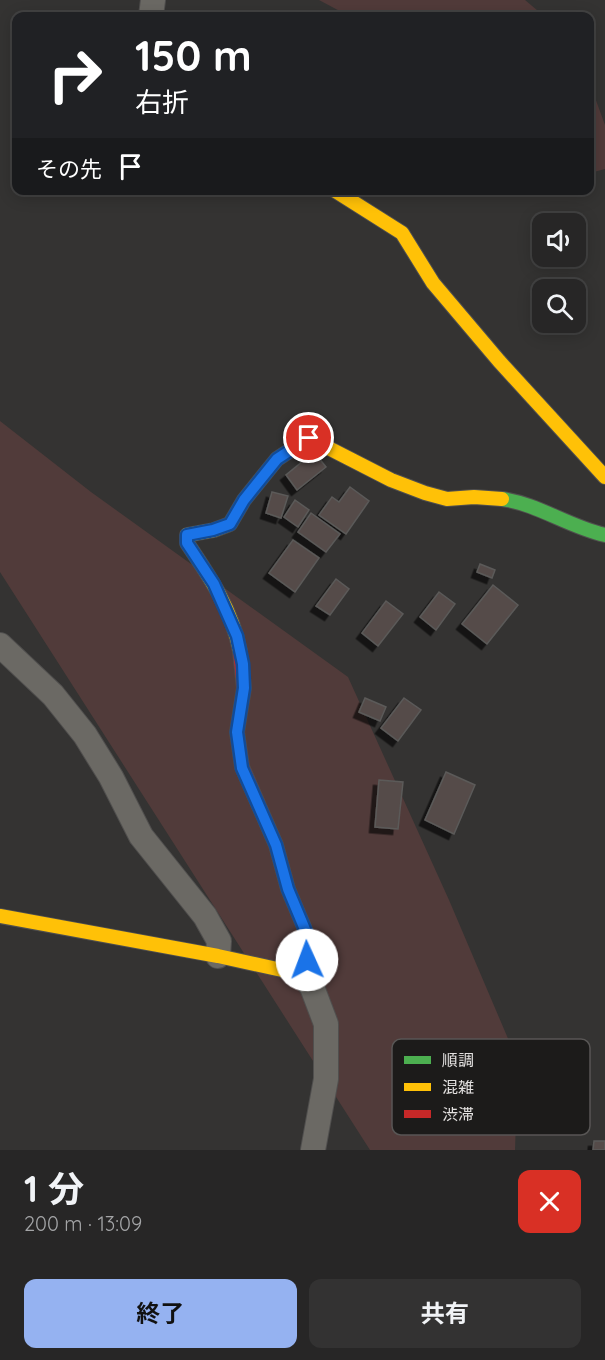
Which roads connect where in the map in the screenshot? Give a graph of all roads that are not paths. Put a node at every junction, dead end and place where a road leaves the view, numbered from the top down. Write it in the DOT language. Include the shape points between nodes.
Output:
graph roads {
  1 [pos="342,195"];
  2 [pos="605,477"];
  3 [pos="605,535"];
  4 [pos="0,645"];
  5 [pos="0,916"];
  6 [pos="218,956"];
  7 [pos="298,969"];
  8 [pos="313,1150"];
  1 -- 2 [label="street" via="402,233 433,283"];
  3 -- 7 [label="street" via="515,501 446,499 424,493 309,438 277,459 230,524 187,535 187,543 214,584 237,636 244,688 237,732 242,768 276,845 288,889 309,939 307,960"];
  4 -- 6 [label="street" via="53,695 86,735 141,836 205,915 219,941"];
  5 -- 6 [label="street"];
  6 -- 7 [label="street" via="291,972"];
  7 -- 8 [label="street" via="312,987 326,1024 326,1079"];
}
